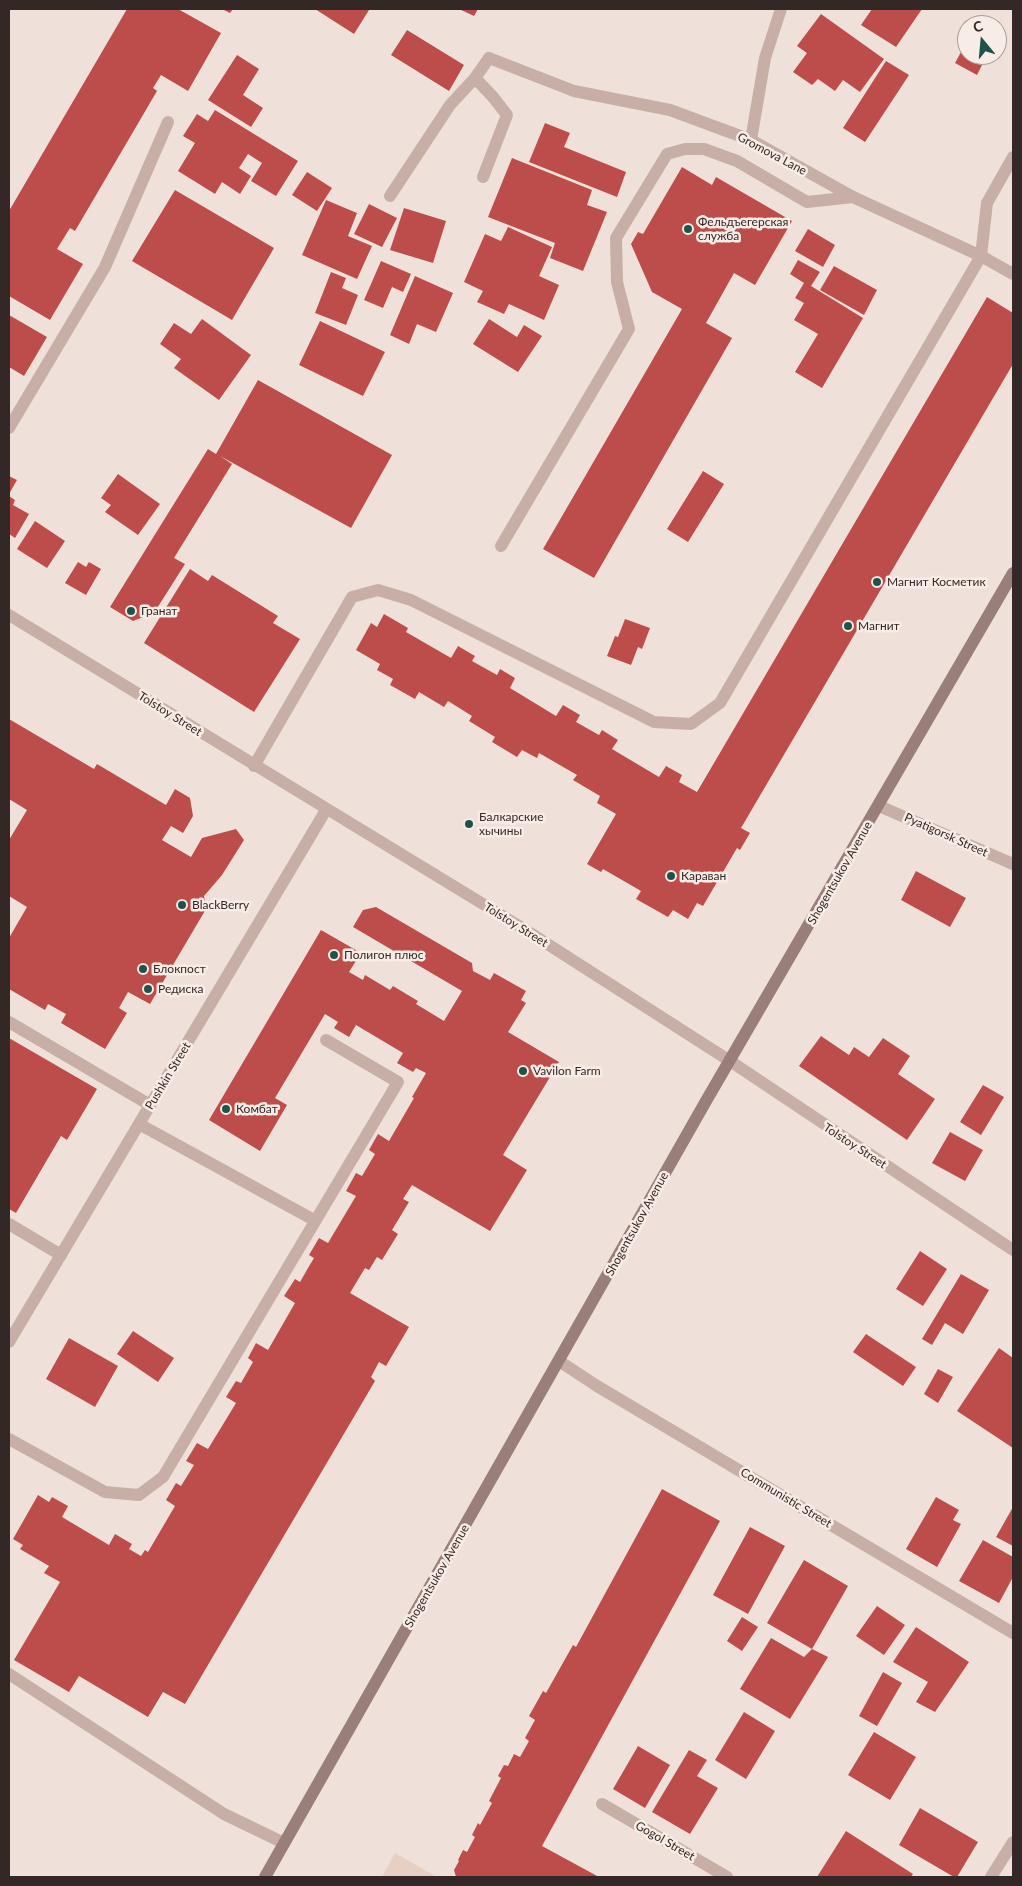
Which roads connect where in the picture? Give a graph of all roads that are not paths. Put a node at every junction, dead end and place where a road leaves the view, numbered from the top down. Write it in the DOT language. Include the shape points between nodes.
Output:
graph roads {
  1 [pos="782,9"];
  2 [pos="475,78"];
  3 [pos="168,122"];
  4 [pos="752,140"];
  5 [pos="1013,158"];
  6 [pos="483,177"];
  7 [pos="390,196"];
  8 [pos="853,197"];
  9 [pos="981,256"];
  10 [pos="1013,274"];
  11 [pos="9,428"];
  12 [pos="501,546"];
  13 [pos="1013,573"];
  14 [pos="9,615"];
  15 [pos="254,766"];
  16 [pos="879,806"];
  17 [pos="326,810"];
  18 [pos="1013,864"];
  19 [pos="9,1022"];
  20 [pos="326,1040"];
  21 [pos="730,1061"];
  22 [pos="150,1105"];
  23 [pos="139,1124"];
  24 [pos="314,1220"];
  25 [pos="9,1224"];
  26 [pos="1013,1250"];
  27 [pos="61,1255"];
  28 [pos="9,1342"];
  29 [pos="559,1361"];
  30 [pos="9,1439"];
  31 [pos="1013,1633"];
  32 [pos="9,1674"];
  33 [pos="602,1804"];
  34 [pos="1013,1842"];
  35 [pos="284,1843"];
  36 [pos="265,1877"];
  37 [pos="727,1877"];
  38 [pos="991,1877"];
  1 -- 4 [label="street" via="764,58"];
  2 -- 4 [label="street, Gromova Lane" via="489,58 574,91 670,110"];
  2 -- 6 [label="street" via="507,116"];
  2 -- 7 [label="street" via="450,105"];
  3 -- 11 [label="street" via="105,267"];
  4 -- 8 [label="street, Gromova Lane"];
  5 -- 9 [label="street" via="987,203"];
  8 -- 9 [label="street, Gromova Lane"];
  8 -- 12 [label="street" via="807,202 737,161 704,149 685,149 667,154 616,238 618,282 629,328"];
  9 -- 10 [label="street, Gromova Lane"];
  9 -- 15 [label="street" via="720,703 690,724 654,722 411,600 378,590 352,597"];
  13 -- 16 [label="main road, Shogentsukov Avenue"];
  14 -- 15 [label="street, Tolstoy Street"];
  15 -- 17 [label="street, Tolstoy Street"];
  16 -- 18 [label="street, Pyatigorsk Street"];
  16 -- 21 [label="main road, Shogentsukov Avenue"];
  17 -- 21 [label="street, Tolstoy Street" via="524,929"];
  17 -- 22 [label="street, Pushkin Street"];
  19 -- 22 [label="street"];
  20 -- 24 [label="street" via="398,1082"];
  21 -- 26 [label="street, Tolstoy Street"];
  21 -- 29 [label="main road, Shogentsukov Avenue"];
  22 -- 23 [label="street, Pushkin Street"];
  23 -- 24 [label="street"];
  23 -- 27 [label="street, Pushkin Street"];
  24 -- 30 [label="street" via="162,1477 139,1495 105,1492"];
  25 -- 27 [label="street"];
  27 -- 28 [label="street, Pushkin Street"];
  29 -- 31 [label="street, Communistic Street"];
  29 -- 35 [label="main road, Shogentsukov Avenue"];
  32 -- 35 [label="street" via="224,1814"];
  33 -- 37 [label="street, Gogol Street"];
  34 -- 38 [label="street"];
  35 -- 36 [label="main road, Shogentsukov Avenue"];
}
